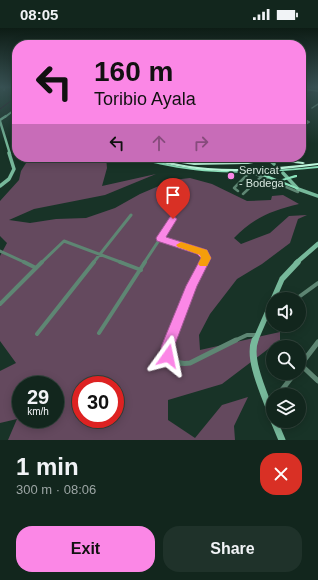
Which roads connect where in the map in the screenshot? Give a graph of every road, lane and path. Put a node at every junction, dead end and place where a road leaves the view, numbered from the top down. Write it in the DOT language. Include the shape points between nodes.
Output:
graph roads {
  1 [pos="315,106"];
  2 [pos="312,108"];
  3 [pos="12,112"];
  4 [pos="0,120"];
  5 [pos="318,161"];
  6 [pos="154,162"];
  7 [pos="168,162"];
  8 [pos="186,162"];
  9 [pos="251,162"];
  10 [pos="303,162"];
  11 [pos="306,162"];
  12 [pos="197,164"];
  13 [pos="318,165"];
  14 [pos="302,169"];
  15 [pos="284,173"];
  16 [pos="255,174"];
  17 [pos="296,176"];
  18 [pos="289,178"];
  19 [pos="276,179"];
  20 [pos="0,186"];
  21 [pos="296,188"];
  22 [pos="238,191"];
  23 [pos="243,194"];
  24 [pos="318,196"];
  25 [pos="131,215"];
  26 [pos="173,219"];
  27 [pos="161,238"];
  28 [pos="318,244"];
  29 [pos="1,253"];
  30 [pos="101,254"];
  31 [pos="36,268"];
  32 [pos="141,270"];
  33 [pos="318,283"];
  34 [pos="276,292"];
  35 [pos="306,292"];
  36 [pos="0,304"];
  37 [pos="266,314"];
  38 [pos="98,333"];
  39 [pos="37,334"];
  40 [pos="256,335"];
  41 [pos="318,342"];
  42 [pos="306,358"];
  43 [pos="306,371"];
  44 [pos="290,380"];
  45 [pos="318,381"];
  46 [pos="283,388"];
  47 [pos="266,392"];
  48 [pos="277,428"];
  49 [pos="282,440"];
  1 -- 2 [label="street"];
  3 -- 4 [label="street"];
  4 -- 20 [label="street" via="14,169 9,179"];
  5 -- 11 [label="highway"];
  6 -- 16 [label="main road" via="194,170"];
  7 -- 13 [label="highway" via="222,170"];
  8 -- 12 [label="highway"];
  9 -- 12 [label="highway"];
  10 -- 12 [label="highway" via="250,168"];
  13 -- 14 [label="main road"];
  14 -- 16 [label="main road"];
  14 -- 17 [label="main road"];
  15 -- 18 [label="street"];
  16 -- 19 [label="main road"];
  16 -- 21 [label="street"];
  16 -- 22 [label="street" via="234,188"];
  16 -- 23 [label="street"];
  17 -- 18 [label="main road"];
  17 -- 21 [label="main road"];
  18 -- 19 [label="main road"];
  18 -- 21 [label="street"];
  19 -- 21 [label="main road"];
  21 -- 24 [label="street"];
  25 -- 30 [label="street"];
  26 -- 27 [label="street"];
  27 -- 32 [label="street"];
  27 -- 40 [label="street" via="200,251 206,258 168,347 168,356 173,362 190,363 247,335"];
  28 -- 34 [label="street" via="290,269"];
  29 -- 31 [label="street"];
  30 -- 31 [label="street" via="64,240"];
  30 -- 32 [label="street"];
  30 -- 39 [label="street"];
  31 -- 36 [label="street"];
  32 -- 38 [label="street"];
  33 -- 35 [label="street"];
  37 -- 40 [label="street"];
  40 -- 47 [label="street" via="252,348 253,360"];
  41 -- 42 [label="street"];
  43 -- 45 [label="street"];
  44 -- 46 [label="street"];
  48 -- 49 [label="street"];
}
